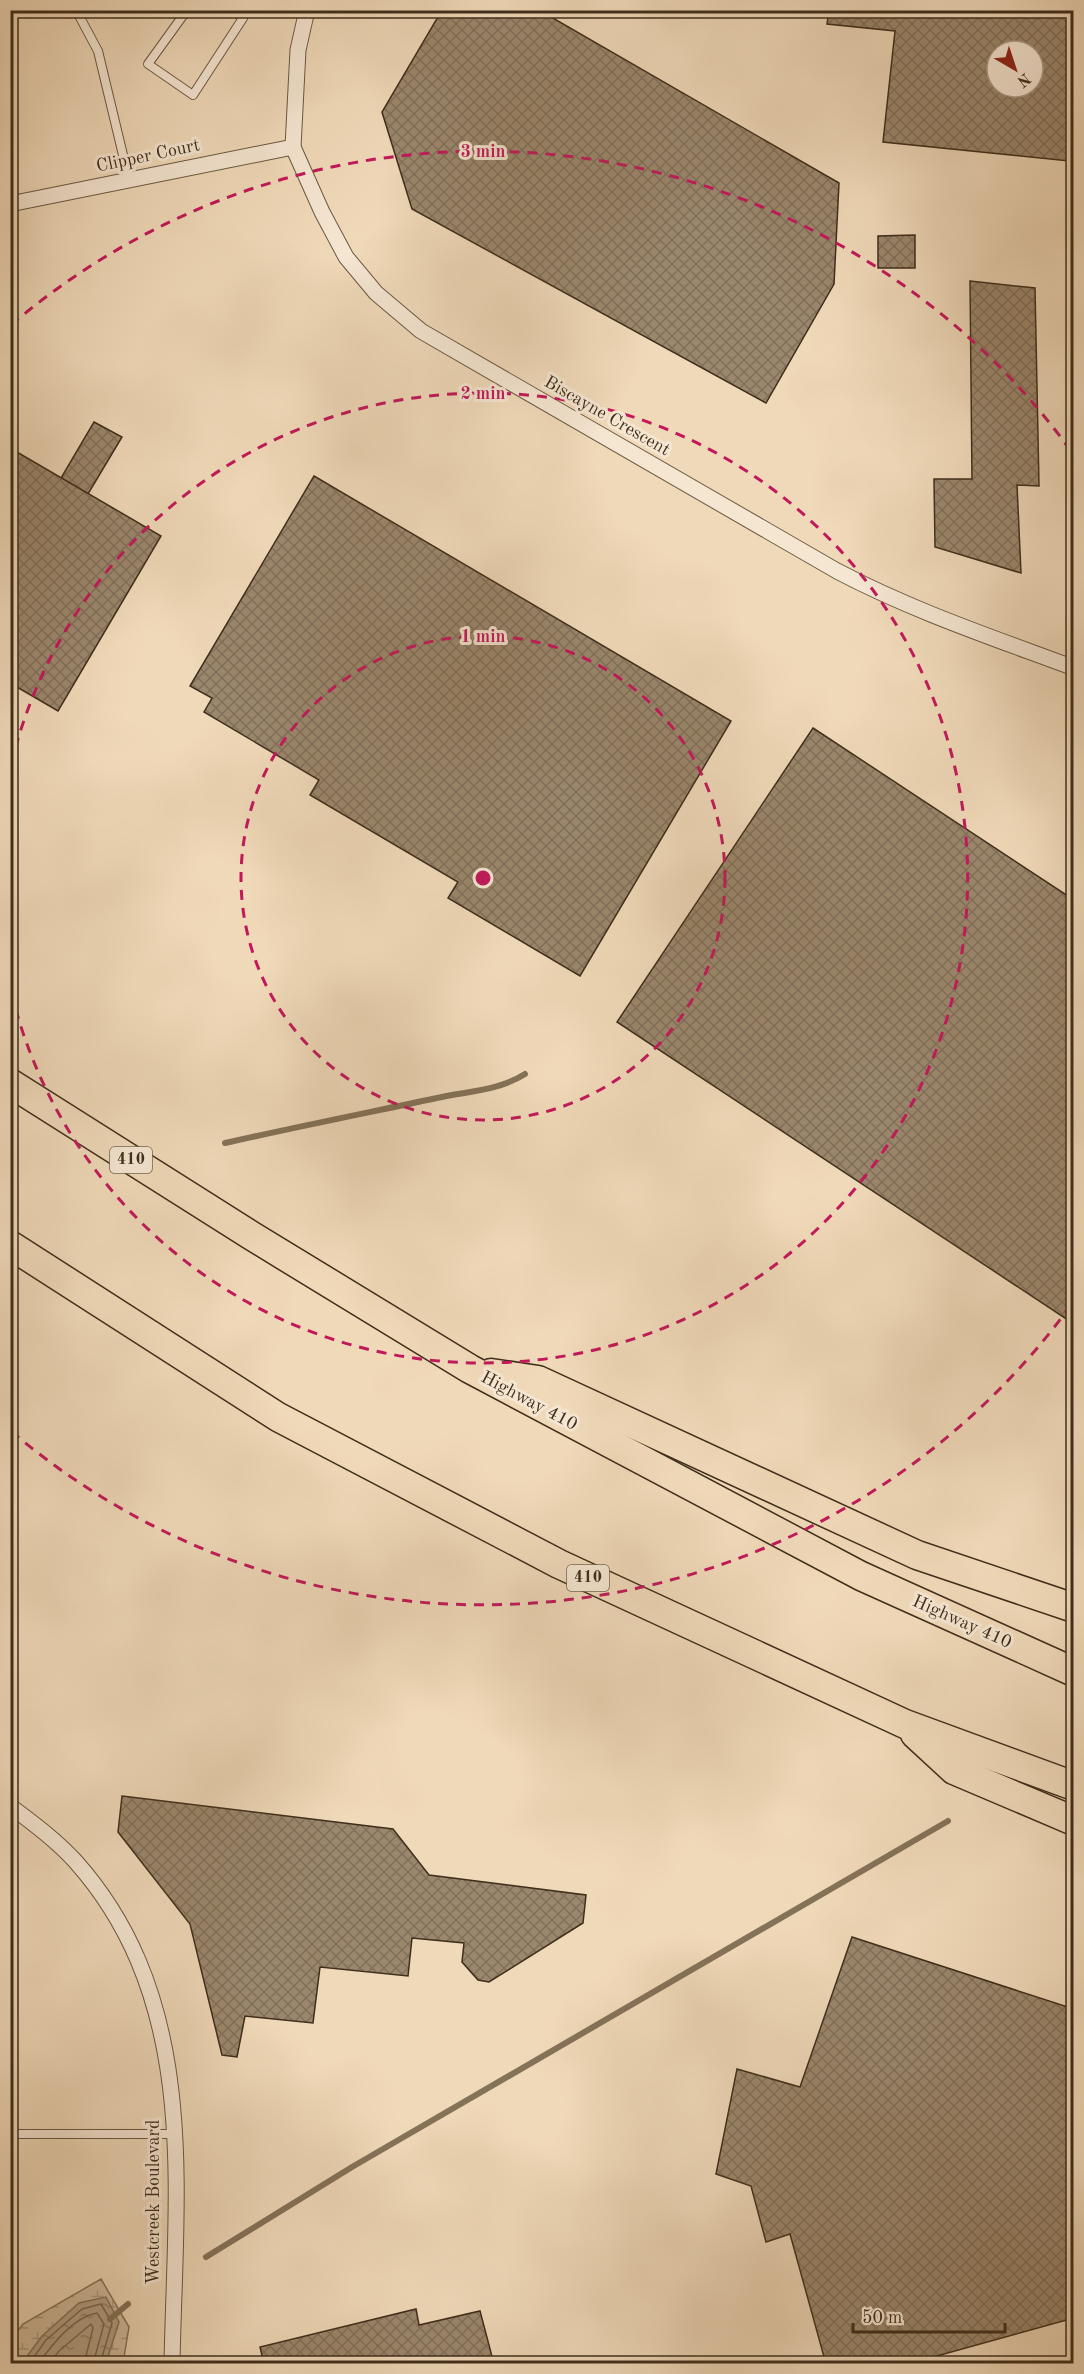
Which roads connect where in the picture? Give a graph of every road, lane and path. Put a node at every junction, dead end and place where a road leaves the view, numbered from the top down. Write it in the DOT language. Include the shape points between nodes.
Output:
graph roads {
  1 [pos="187,10"];
  2 [pos="232,10"];
  3 [pos="307,10"];
  4 [pos="75,11"];
  5 [pos="294,147"];
  6 [pos="129,180"];
  7 [pos="10,204"];
  8 [pos="1074,668"];
  9 [pos="10,1083"];
  10 [pos="10,1245"];
  11 [pos="470,1369"];
  12 [pos="1074,1608"];
  13 [pos="1074,1672"];
  14 [pos="905,1724"];
  15 [pos="1074,1786"];
  16 [pos="10,1806"];
  17 [pos="1074,1821"];
  18 [pos="10,2134"];
  19 [pos="177,2134"];
  20 [pos="172,2364"];
  1 -- 2 [label="lane" via="148,64 193,94 243,18"];
  3 -- 5 [label="street, Biscayne Crescent" via="298,50"];
  4 -- 6 [label="lane" via="98,51"];
  5 -- 6 [label="street, Clipper Court"];
  5 -- 8 [label="street, Biscayne Crescent" via="346,257 376,293 421,331 876,592"];
  6 -- 7 [label="street, Clipper Court"];
  9 -- 11 [label="highway, Highway 410 / 410"];
  10 -- 14 [label="highway, 410" via="278,1417 559,1564"];
  11 -- 12 [label="highway" via="538,1380 917,1555"];
  11 -- 13 [label="highway, Highway 410 / 410" via="861,1576"];
  14 -- 15 [label="highway, 410"];
  14 -- 17 [label="highway" via="954,1770"];
  16 -- 19 [label="street, Westcreek Boulevard" via="76,1862 116,1916 143,1969 163,2034"];
  18 -- 19 [label="lane"];
  19 -- 20 [label="street, Westcreek Boulevard"];
}
